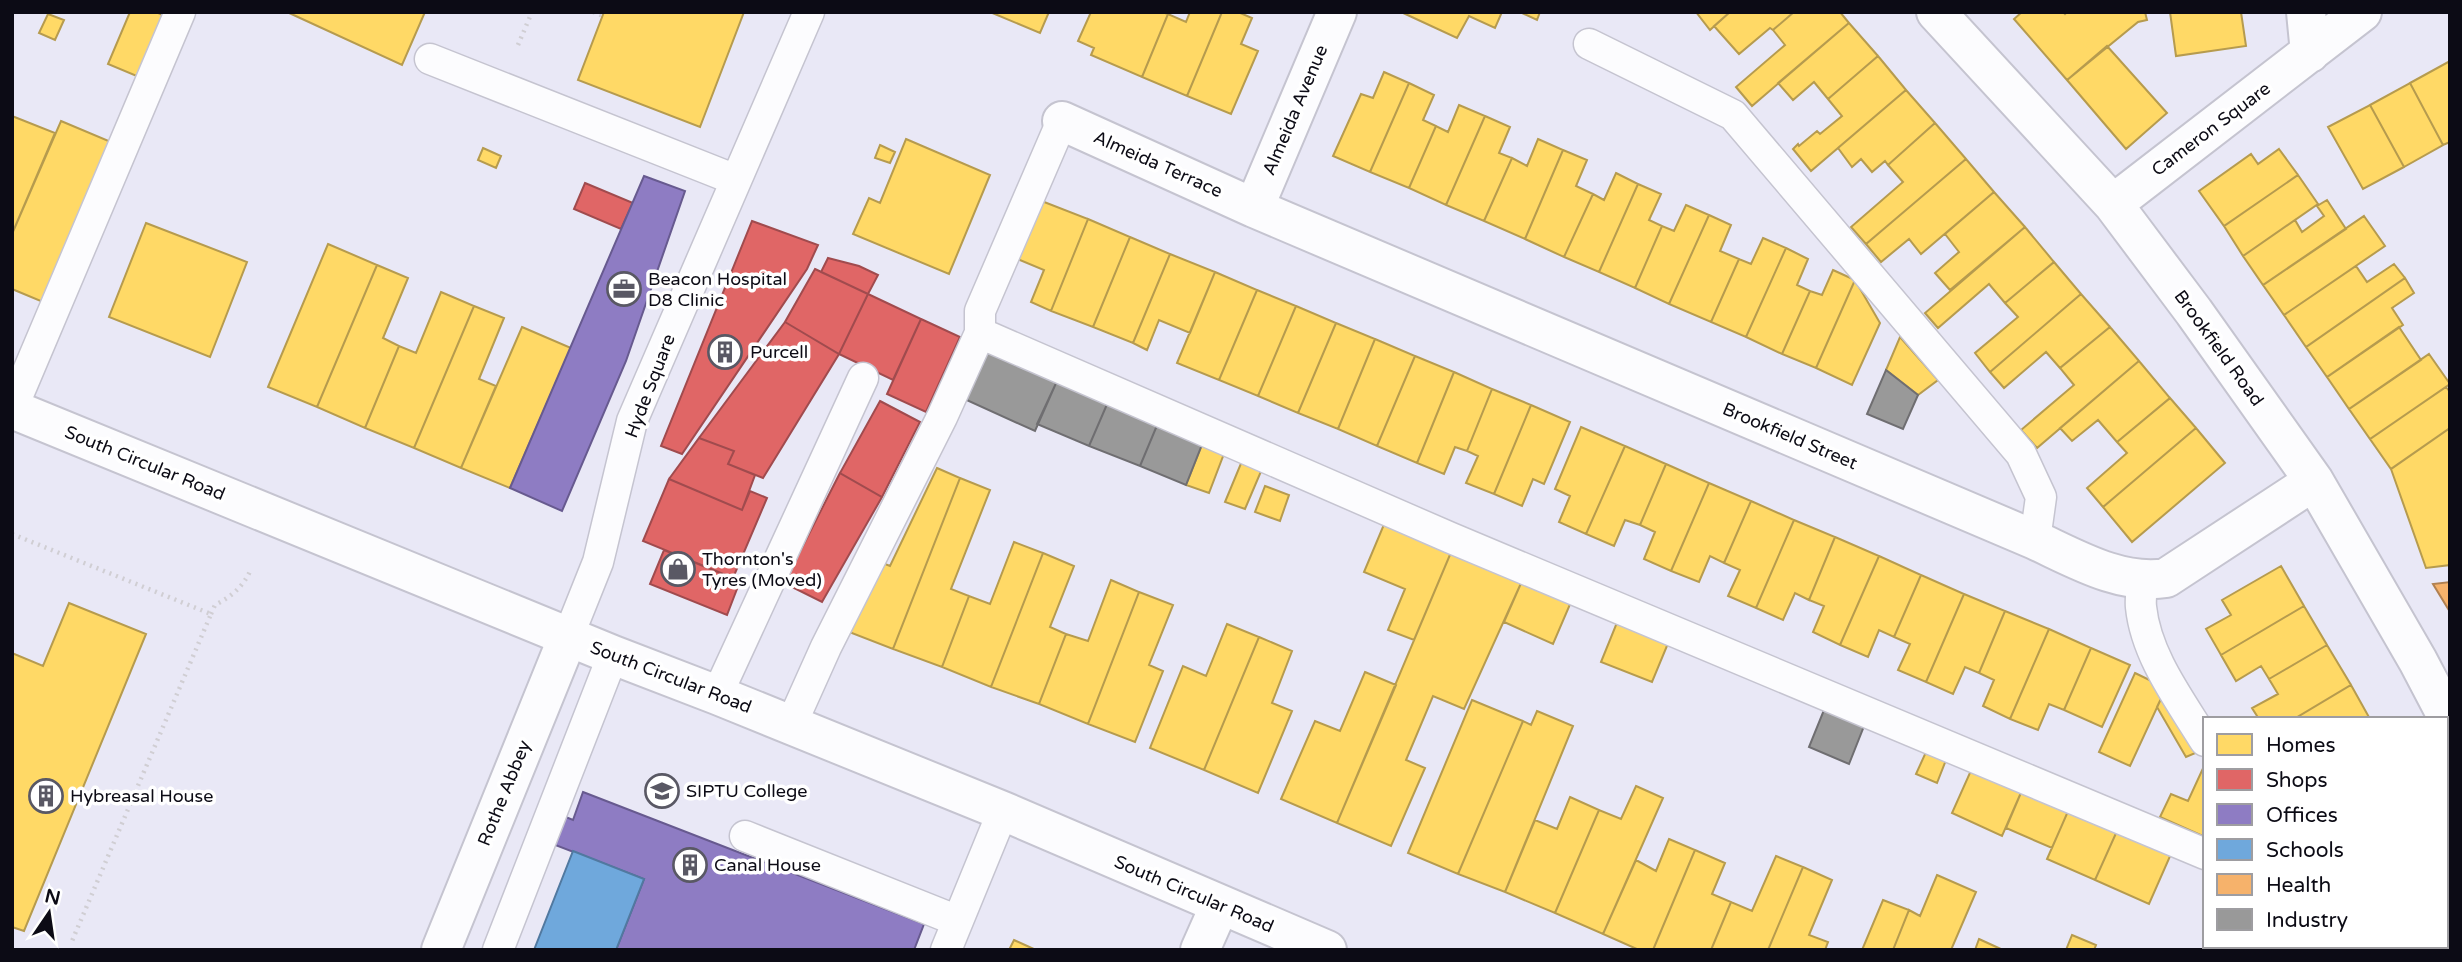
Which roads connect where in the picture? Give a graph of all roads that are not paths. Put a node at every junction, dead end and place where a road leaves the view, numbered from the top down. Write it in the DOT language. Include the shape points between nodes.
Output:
graph roads {
  1 [pos="180,12"];
  2 [pos="809,12"];
  3 [pos="1337,12"];
  4 [pos="1936,12"];
  5 [pos="2306,12"];
  6 [pos="2362,12"];
  7 [pos="1589,44"];
  8 [pos="2311,53"];
  9 [pos="430,59"];
  10 [pos="1062,121"];
  11 [pos="736,180"];
  12 [pos="2112,204"];
  13 [pos="1254,208"];
  14 [pos="980,333"];
  15 [pos="863,379"];
  16 [pos="12,409"];
  17 [pos="2314,481"];
  18 [pos="2035,540"];
  19 [pos="2143,580"];
  20 [pos="568,636"];
  21 [pos="613,655"];
  22 [pos="717,695"];
  23 [pos="2447,717"];
  24 [pos="791,724"];
  25 [pos="2203,738"];
  26 [pos="1003,811"];
  27 [pos="745,836"];
  28 [pos="2203,852"];
  29 [pos="1220,905"];
  30 [pos="958,921"];
  31 [pos="440,950"];
  32 [pos="498,950"];
  33 [pos="946,950"];
  34 [pos="1200,950"];
  35 [pos="1327,950"];
  1 -- 16 [label="lane"];
  2 -- 11 [label="lane, Hyde Square"];
  3 -- 13 [label="street, Almeida Avenue"];
  4 -- 12 [label="street, Brookfield Road"];
  5 -- 8 [label="street"];
  6 -- 8 [label="street, Cameron Square"];
  7 -- 18 [label="lane" via="1733,115 2021,454 2041,497"];
  8 -- 12 [label="street, Cameron Square"];
  9 -- 11 [label="lane"];
  10 -- 13 [label="street, Almeida Terrace"];
  10 -- 14 [label="lane" via="980,311"];
  11 -- 20 [label="lane, Hyde Square" via="632,421 598,562"];
  12 -- 17 [label="street, Brookfield Road"];
  13 -- 18 [label="street, Brookfield Street"];
  14 -- 24 [label="lane"];
  14 -- 28 [label="lane" via="1451,538"];
  15 -- 22 [label="lane"];
  16 -- 20 [label="street, South Circular Road"];
  17 -- 19 [label="street, Brookfield Street" via="2166,578"];
  17 -- 23 [label="street, Brookfield Road"];
  18 -- 19 [label="street, Brookfield Street" via="2099,570"];
  19 -- 25 [label="lane" via="2144,624 2159,665"];
  20 -- 21 [label="street, South Circular Road"];
  20 -- 31 [label="street, Rothe Abbey"];
  21 -- 22 [label="street, South Circular Road"];
  21 -- 32 [label="lane"];
  22 -- 24 [label="street, South Circular Road"];
  24 -- 26 [label="street, South Circular Road"];
  26 -- 29 [label="street, South Circular Road"];
  26 -- 30 [label="lane"];
  27 -- 30 [label="lane"];
  29 -- 34 [label="street"];
  29 -- 35 [label="street, South Circular Road"];
  30 -- 33 [label="lane"];
}
